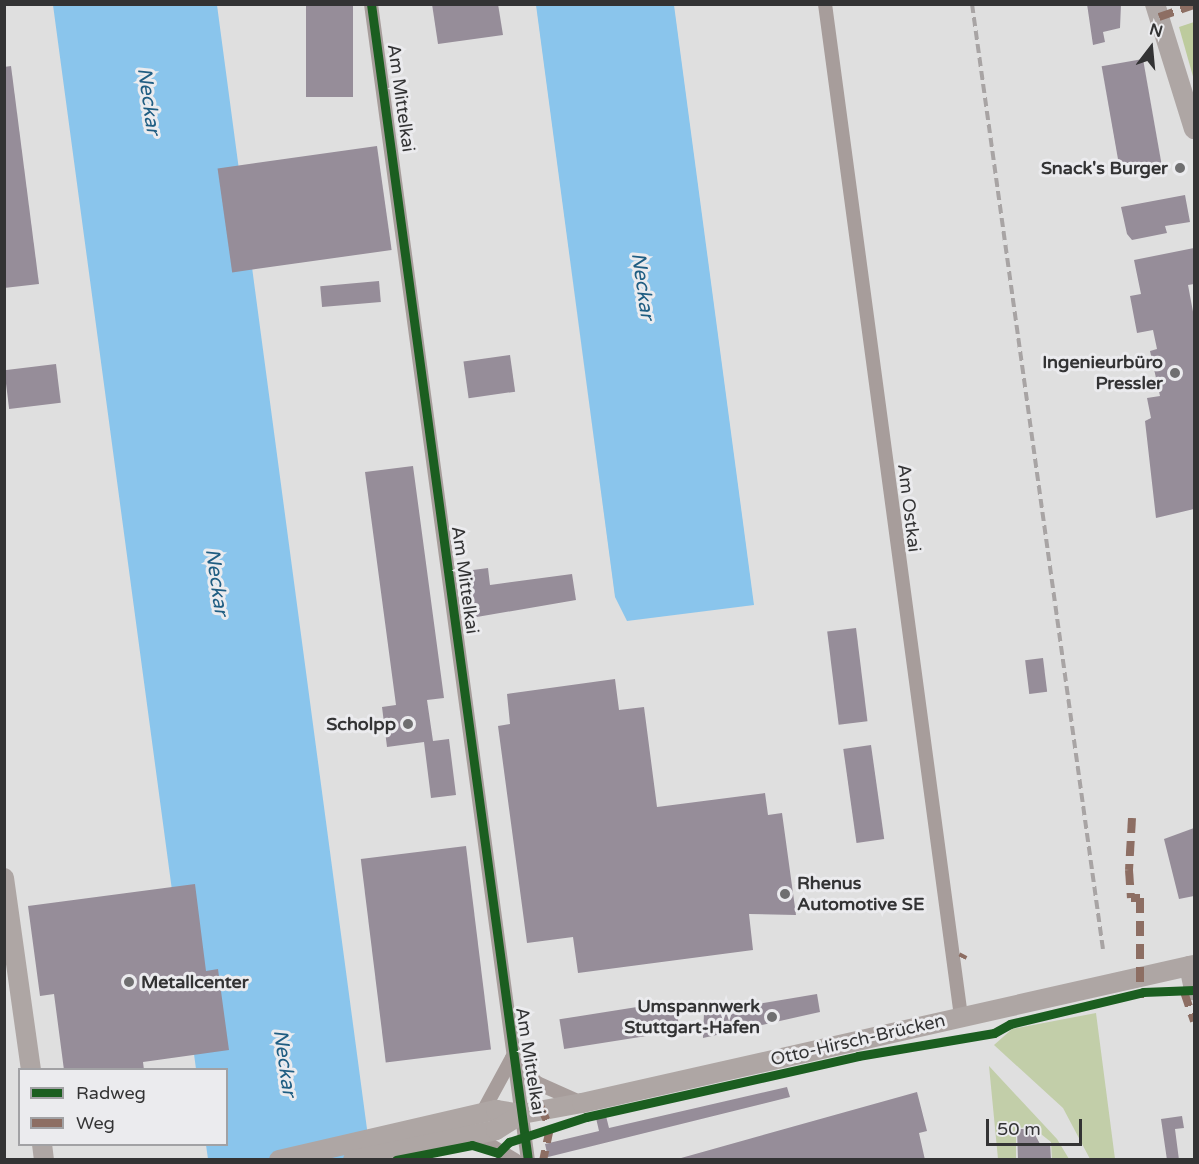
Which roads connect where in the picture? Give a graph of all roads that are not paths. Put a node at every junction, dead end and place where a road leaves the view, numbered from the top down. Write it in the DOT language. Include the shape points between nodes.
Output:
graph roads {
  1 [pos="371,4"];
  2 [pos="825,4"];
  3 [pos="1155,4"];
  4 [pos="1194,129"];
  5 [pos="4,878"];
  6 [pos="1192,965"];
  7 [pos="1194,990"];
  8 [pos="961,1016"];
  9 [pos="512,1058"];
  10 [pos="31,1068"];
  11 [pos="582,1103"];
  12 [pos="482,1113"];
  13 [pos="522,1114"];
  14 [pos="428,1135"];
  15 [pos="473,1135"];
  16 [pos="279,1160"];
  17 [pos="353,1160"];
  18 [pos="515,1160"];
  19 [pos="528,1160"];
  1 -- 9 [label="street, Am Mittelkai"];
  2 -- 8 [label="street, Am Ostkai"];
  3 -- 4 [label="main road"];
  5 -- 10 [label="main road"];
  6 -- 7 [label="main road"];
  6 -- 8 [label="main road, Otto-Hirsch-Brücken"];
  8 -- 11 [label="main road, Otto-Hirsch-Brücken"];
  9 -- 11 [label="street, Am Mittelkai" via="537,1083"];
  9 -- 12 [label="street, Am Mittelkai"];
  9 -- 13 [label="street, Am Mittelkai"];
  11 -- 13 [label="main road, Otto-Hirsch-Brücken"];
  12 -- 13 [label="main road, Otto-Hirsch-Brücken"];
  12 -- 14 [label="main road, Otto-Hirsch-Brücken"];
  13 -- 15 [label="main road, Otto-Hirsch-Brücken" via="496,1130"];
  13 -- 19 [label="street, Am Mittelkai"];
  14 -- 15 [label="main road, Otto-Hirsch-Brücken"];
  14 -- 16 [label="main road, Otto-Hirsch-Brücken"];
  14 -- 17 [label="main road, Otto-Hirsch-Brücken"];
  15 -- 18 [label="street"];
}
